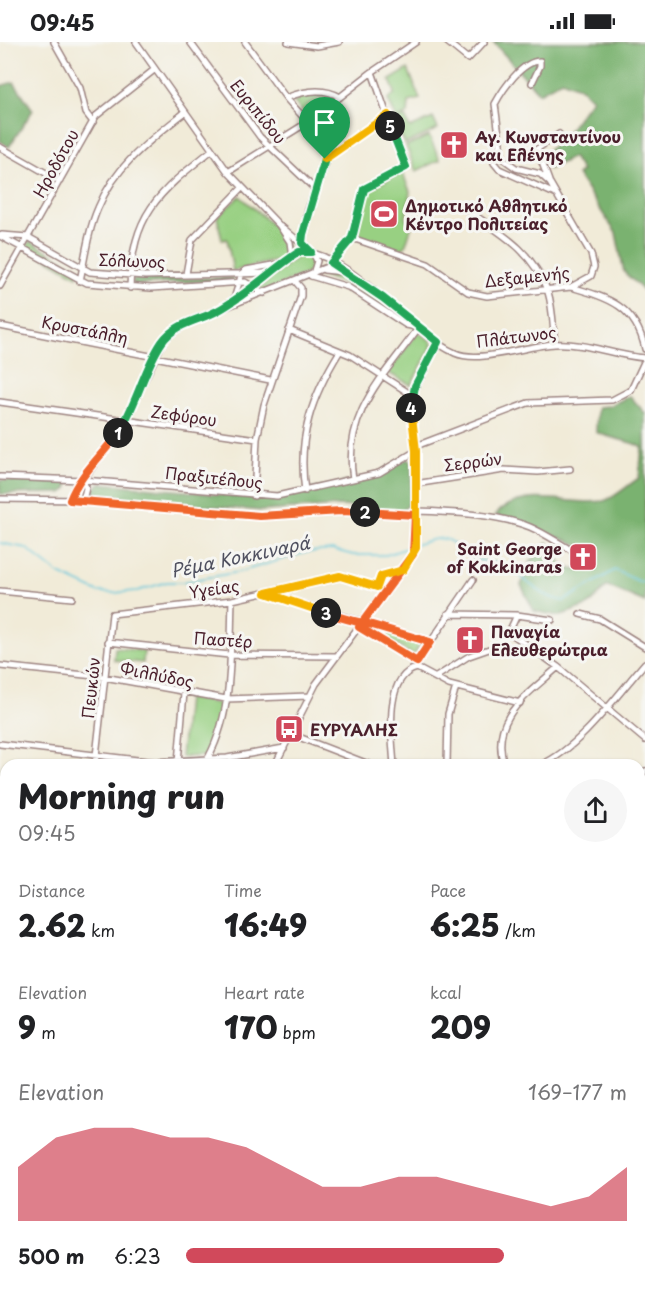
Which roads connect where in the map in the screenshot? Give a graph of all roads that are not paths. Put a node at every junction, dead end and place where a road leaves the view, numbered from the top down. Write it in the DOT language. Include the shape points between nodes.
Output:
graph roads {
  1 [pos="54,42"];
  2 [pos="136,42"];
  3 [pos="190,42"];
  4 [pos="245,42"];
  5 [pos="288,42"];
  6 [pos="339,42"];
  7 [pos="416,42"];
  8 [pos="447,42"];
  9 [pos="484,42"];
  10 [pos="154,70"];
  11 [pos="372,72"];
  12 [pos="532,83"];
  13 [pos="340,97"];
  14 [pos="286,98"];
  15 [pos="184,113"];
  16 [pos="388,115"];
  17 [pos="93,122"];
  18 [pos="308,122"];
  19 [pos="559,134"];
  20 [pos="267,145"];
  21 [pos="0,147"];
  22 [pos="212,150"];
  23 [pos="325,159"];
  24 [pos="494,163"];
  25 [pos="228,172"];
  26 [pos="60,181"];
  27 [pos="550,183"];
  28 [pos="242,188"];
  29 [pos="316,190"];
  30 [pos="555,194"];
  31 [pos="467,210"];
  32 [pos="279,225"];
  33 [pos="0,236"];
  34 [pos="28,237"];
  35 [pos="352,238"];
  36 [pos="302,243"];
  37 [pos="22,247"];
  38 [pos="312,253"];
  39 [pos="292,257"];
  40 [pos="286,263"];
  41 [pos="331,263"];
  42 [pos="83,269"];
  43 [pos="322,270"];
  44 [pos="242,273"];
  45 [pos="273,273"];
  46 [pos="349,273"];
  47 [pos="186,274"];
  48 [pos="312,274"];
  49 [pos="131,276"];
  50 [pos="80,281"];
  51 [pos="295,281"];
  52 [pos="238,283"];
  53 [pos="0,286"];
  54 [pos="253,287"];
  55 [pos="571,287"];
  56 [pos="130,288"];
  57 [pos="546,290"];
  58 [pos="267,293"];
  59 [pos="233,300"];
  60 [pos="217,311"];
  61 [pos="0,326"];
  62 [pos="419,327"];
  63 [pos="289,330"];
  64 [pos="438,342"];
  65 [pos="555,344"];
  66 [pos="645,349"];
  67 [pos="340,351"];
  68 [pos="154,357"];
  69 [pos="645,359"];
  70 [pos="384,376"];
  71 [pos="270,380"];
  72 [pos="412,395"];
  73 [pos="0,402"];
  74 [pos="126,420"];
  75 [pos="257,439"];
  76 [pos="416,449"];
  77 [pos="570,469"];
  78 [pos="0,477"];
  79 [pos="353,478"];
  80 [pos="83,480"];
  81 [pos="415,484"];
  82 [pos="305,491"];
  83 [pos="254,496"];
  84 [pos="0,499"];
  85 [pos="70,500"];
  86 [pos="83,500"];
  87 [pos="415,513"];
  88 [pos="571,550"];
  89 [pos="403,570"];
  90 [pos="473,580"];
  91 [pos="377,587"];
  92 [pos="0,591"];
  93 [pos="387,591"];
  94 [pos="266,593"];
  95 [pos="72,598"];
  96 [pos="232,600"];
  97 [pos="111,614"];
  98 [pos="448,614"];
  99 [pos="580,614"];
  100 [pos="517,615"];
  101 [pos="552,620"];
  102 [pos="361,625"];
  103 [pos="108,642"];
  104 [pos="430,642"];
  105 [pos="645,647"];
  106 [pos="489,649"];
  107 [pos="230,655"];
  108 [pos="336,656"];
  109 [pos="645,663"];
  110 [pos="417,665"];
  111 [pos="0,666"];
  112 [pos="558,667"];
  113 [pos="104,677"];
  114 [pos="436,677"];
  115 [pos="456,687"];
  116 [pos="184,693"];
  117 [pos="309,696"];
  118 [pos="226,699"];
  119 [pos="520,703"];
  120 [pos="606,707"];
  121 [pos="291,734"];
  122 [pos="645,740"];
  123 [pos="0,744"];
  124 [pos="284,748"];
  125 [pos="97,754"];
  126 [pos="96,759"];
  127 [pos="127,759"];
  128 [pos="178,759"];
  129 [pos="206,759"];
  130 [pos="222,759"];
  131 [pos="278,759"];
  132 [pos="356,759"];
  133 [pos="394,759"];
  134 [pos="447,759"];
  135 [pos="503,759"];
  136 [pos="550,759"];
  1 -- 17 [label="street" via="80,88 86,113"];
  2 -- 10 [label="street"];
  3 -- 20 [label="street, Ευριπίδου"];
  4 -- 14 [label="street"];
  5 -- 6 [label="street" via="316,46"];
  7 -- 11 [label="street"];
  8 -- 9 [label="street" via="466,59"];
  10 -- 15 [label="street"];
  10 -- 17 [label="street, Ηροδότου"];
  11 -- 13 [label="street"];
  11 -- 16 [label="street"];
  12 -- 27 [label="street" via="540,61 524,67 495,104 500,154 510,165 536,172"];
  13 -- 14 [label="street" via="318,91"];
  13 -- 18 [label="street"];
  14 -- 18 [label="street"];
  15 -- 22 [label="street"];
  15 -- 42 [label="street" via="132,156 110,184 97,209"];
  16 -- 23 [label="street"];
  16 -- 35 [label="street" via="406,167 364,189"];
  17 -- 26 [label="street, Ηροδότου"];
  18 -- 20 [label="street"];
  18 -- 23 [label="street" via="323,144"];
  19 -- 27 [label="street, Δεξαμενής" via="537,149"];
  20 -- 25 [label="street"];
  20 -- 29 [label="street, Ευριπίδου"];
  21 -- 26 [label="street"];
  22 -- 25 [label="street"];
  22 -- 49 [label="street" via="163,191 143,218"];
  23 -- 29 [label="street"];
  24 -- 30 [label="street" via="499,169"];
  25 -- 28 [label="street"];
  26 -- 34 [label="street, Ηροδότου"];
  27 -- 30 [label="street, Δεξαμενής"];
  28 -- 32 [label="street"];
  28 -- 47 [label="street" via="192,240"];
  29 -- 36 [label="street"];
  30 -- 55 [label="street, Δεξαμενής" via="593,260 591,276"];
  31 -- 57 [label="street" via="531,259"];
  32 -- 36 [label="street, Πλάτωνος"];
  32 -- 39 [label="street" via="290,242"];
  33 -- 34 [label="street, Σόλωνος"];
  33 -- 37 [label="street, Σόλωνος"];
  34 -- 37 [label="street, Ηροδότου"];
  34 -- 42 [label="street, Σόλωνος"];
  35 -- 41 [label="street"];
  35 -- 57 [label="street, Δεξαμενής" via="433,266 473,294"];
  36 -- 38 [label="street, Πλάτωνος"];
  37 -- 50 [label="street, Σόλωνος"];
  37 -- 53 [label="street, Ηροδότου"];
  38 -- 39 [label="street" via="299,252"];
  38 -- 41 [label="street, Πλάτωνος"];
  38 -- 48 [label="street" via="317,261"];
  39 -- 40 [label="street"];
  40 -- 44 [label="street" via="253,266"];
  40 -- 45 [label="street"];
  41 -- 43 [label="street"];
  41 -- 46 [label="street, Πλάτωνος"];
  42 -- 49 [label="street, Σόλωνος"];
  42 -- 50 [label="street"];
  43 -- 46 [label="street"];
  43 -- 48 [label="street"];
  44 -- 45 [label="street, Σόλωνος"];
  44 -- 47 [label="street, Σόλωνος"];
  44 -- 52 [label="street"];
  45 -- 54 [label="street"];
  46 -- 62 [label="street, Πλάτωνος"];
  47 -- 49 [label="street, Σόλωνος"];
  48 -- 51 [label="street"];
  48 -- 62 [label="street" via="348,287 406,326"];
  49 -- 56 [label="street"];
  50 -- 56 [label="street, Σόλωνος"];
  51 -- 58 [label="street"];
  51 -- 63 [label="street" via="301,292"];
  52 -- 54 [label="street, Σόλωνος"];
  52 -- 56 [label="street, Σόλωνος"];
  52 -- 59 [label="street"];
  54 -- 58 [label="street, Σόλωνος"];
  54 -- 59 [label="street"];
  55 -- 57 [label="street, Δεξαμενής"];
  55 -- 66 [label="street" via="626,311 638,324"];
  57 -- 65 [label="street"];
  58 -- 60 [label="street"];
  59 -- 60 [label="street"];
  60 -- 68 [label="street" via="170,334"];
  61 -- 68 [label="street, Κρυστάλλη"];
  62 -- 64 [label="street, Πλάτωνος"];
  62 -- 70 [label="street"];
  63 -- 67 [label="street"];
  63 -- 71 [label="street"];
  64 -- 65 [label="street, Πλάτωνος" via="458,354 480,356"];
  64 -- 72 [label="street"];
  65 -- 69 [label="street, Πλάτωνος" via="579,344"];
  67 -- 70 [label="street"];
  67 -- 82 [label="street" via="320,383 309,417 302,454"];
  68 -- 71 [label="street, Κρυστάλλη"];
  68 -- 74 [label="street"];
  69 -- 76 [label="street, Πραξιτέλους" via="631,390 612,400 528,403"];
  70 -- 72 [label="street"];
  70 -- 79 [label="street" via="354,428 350,452"];
  71 -- 75 [label="street"];
  72 -- 76 [label="street"];
  73 -- 74 [label="street, Ζεφύρου"];
  74 -- 75 [label="street, Ζεφύρου"];
  74 -- 80 [label="street"];
  75 -- 83 [label="street"];
  76 -- 79 [label="street, Πραξιτέλους" via="379,472"];
  76 -- 81 [label="street"];
  77 -- 81 [label="street, Σερρών" via="504,470"];
  78 -- 80 [label="street, Πραξιτέλους"];
  79 -- 82 [label="street, Πραξιτέλους"];
  80 -- 83 [label="street, Πραξιτέλους"];
  80 -- 85 [label="street" via="75,486"];
  80 -- 86 [label="street"];
  81 -- 87 [label="street"];
  82 -- 83 [label="street, Πραξιτέλους"];
  84 -- 85 [label="street"];
  85 -- 86 [label="street"];
  86 -- 87 [label="street" via="260,516 341,511"];
  87 -- 88 [label="street" via="448,512 517,523"];
  87 -- 89 [label="street" via="416,540"];
  89 -- 91 [label="street" via="381,576"];
  89 -- 93 [label="street"];
  90 -- 98 [label="street"];
  91 -- 93 [label="street, Υγείας"];
  91 -- 94 [label="street, Υγείας" via="340,576"];
  92 -- 95 [label="street"];
  93 -- 102 [label="street"];
  94 -- 96 [label="street, Υγείας"];
  94 -- 102 [label="street"];
  96 -- 97 [label="street, Υγείας"];
  96 -- 107 [label="street"];
  97 -- 103 [label="street, Πευκών"];
  98 -- 100 [label="street"];
  98 -- 104 [label="street"];
  99 -- 105 [label="street" via="600,619"];
  100 -- 101 [label="street"];
  100 -- 112 [label="street" via="509,632"];
  102 -- 104 [label="street"];
  102 -- 108 [label="street"];
  102 -- 110 [label="street"];
  103 -- 107 [label="street, Παστέρ"];
  103 -- 113 [label="street, Πευκών"];
  104 -- 110 [label="street"];
  106 -- 114 [label="street" via="469,656"];
  107 -- 108 [label="street, Παστέρ"];
  107 -- 118 [label="street"];
  108 -- 117 [label="street"];
  109 -- 120 [label="street"];
  110 -- 114 [label="street"];
  110 -- 133 [label="street" via="396,686 392,712"];
  111 -- 113 [label="street, Φιλλύδος"];
  112 -- 119 [label="street"];
  112 -- 120 [label="street"];
  113 -- 116 [label="street, Φιλλύδος"];
  113 -- 125 [label="street, Πευκών"];
  114 -- 115 [label="street"];
  115 -- 119 [label="street"];
  115 -- 134 [label="street" via="447,714"];
  116 -- 118 [label="street, Φιλλύδος"];
  116 -- 128 [label="street"];
  117 -- 118 [label="street, Φιλλύδος"];
  117 -- 121 [label="street"];
  118 -- 129 [label="street"];
  119 -- 135 [label="street" via="509,712 502,732"];
  120 -- 122 [label="street"];
  120 -- 136 [label="street" via="566,749"];
  121 -- 124 [label="street"];
  121 -- 132 [label="street"];
  123 -- 125 [label="street"];
  124 -- 130 [label="street"];
  124 -- 131 [label="street"];
  125 -- 126 [label="street, Πευκών"];
  125 -- 127 [label="street"];
}
